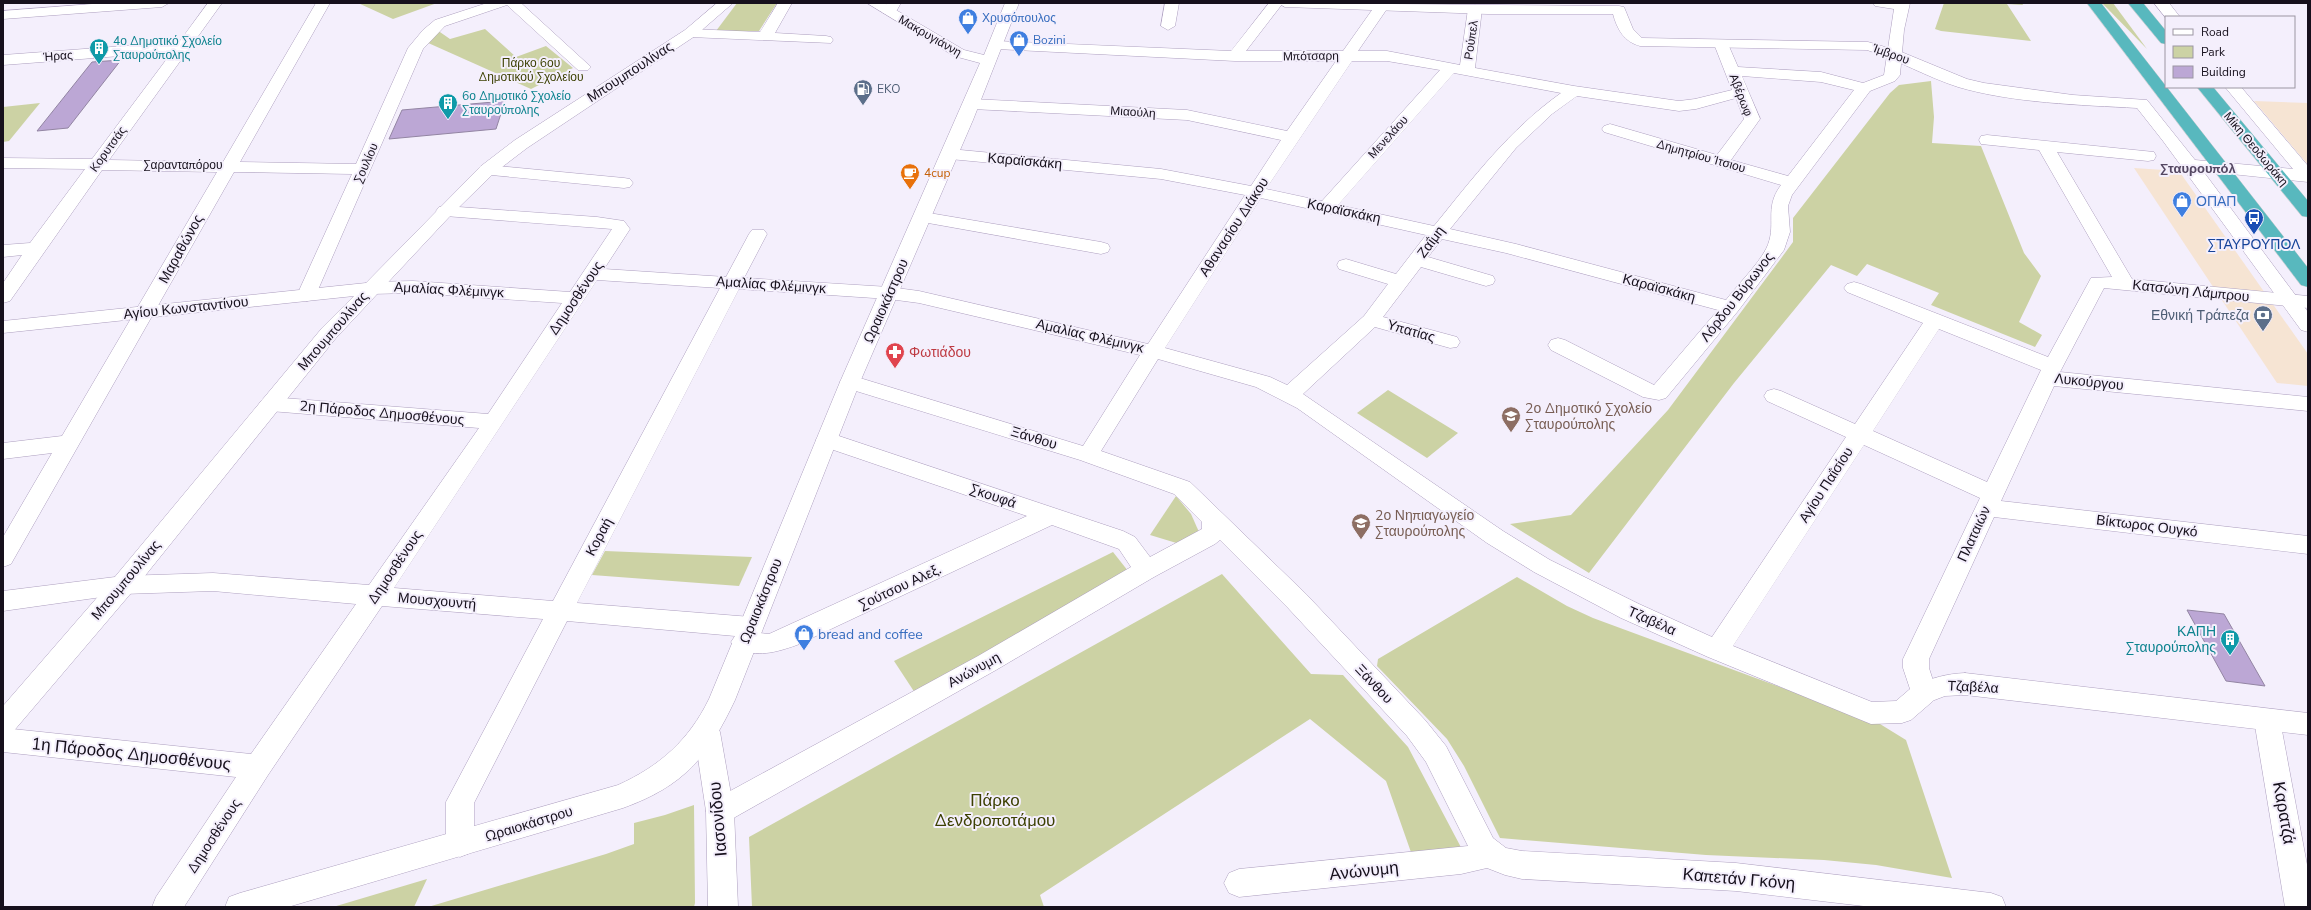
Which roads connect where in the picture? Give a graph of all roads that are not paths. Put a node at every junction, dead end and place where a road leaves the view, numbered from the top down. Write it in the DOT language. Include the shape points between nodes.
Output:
graph roads {
  1 [pos="162,3"];
  2 [pos="216,3"];
  3 [pos="323,3"];
  4 [pos="501,3"];
  5 [pos="513,3"];
  6 [pos="726,3"];
  7 [pos="785,3"];
  8 [pos="874,3"];
  9 [pos="1012,3"];
  10 [pos="1172,3"];
  11 [pos="1276,3"];
  12 [pos="1285,3"];
  13 [pos="1293,3"];
  14 [pos="1880,3"];
  15 [pos="2094,3"];
  16 [pos="2135,3"];
  17 [pos="2161,3"];
  18 [pos="1383,5"];
  19 [pos="1903,5"];
  20 [pos="1570,7"];
  21 [pos="1618,7"];
  22 [pos="892,8"];
  23 [pos="1475,9"];
  24 [pos="3,15"];
  25 [pos="2172,16"];
  26 [pos="1168,26"];
  27 [pos="690,33"];
  28 [pos="765,37"];
  29 [pos="2165,39"];
  30 [pos="826,40"];
  31 [pos="1721,44"];
  32 [pos="185,46"];
  33 [pos="993,52"];
  34 [pos="1894,54"];
  35 [pos="1348,55"];
  36 [pos="1235,56"];
  37 [pos="3,60"];
  38 [pos="583,67"];
  39 [pos="1451,67"];
  40 [pos="1467,70"];
  41 [pos="1733,71"];
  42 [pos="1864,88"];
  43 [pos="2206,88"];
  44 [pos="2234,88"];
  45 [pos="1574,91"];
  46 [pos="1741,92"];
  47 [pos="972,104"];
  48 [pos="1610,129"];
  49 [pos="1292,136"];
  50 [pos="1987,140"];
  51 [pos="2045,146"];
  52 [pos="950,154"];
  53 [pos="2148,156"];
  54 [pos="1721,162"];
  55 [pos="3,163"];
  56 [pos="97,165"];
  57 [pos="2189,165"];
  58 [pos="228,166"];
  59 [pos="2220,168"];
  60 [pos="363,169"];
  61 [pos="487,170"];
  62 [pos="2276,173"];
  63 [pos="2308,176"];
  64 [pos="624,183"];
  65 [pos="1792,183"];
  66 [pos="1257,192"];
  67 [pos="1326,207"];
  68 [pos="445,211"];
  69 [pos="2308,212"];
  70 [pos="923,217"];
  71 [pos="1438,232"];
  72 [pos="758,234"];
  73 [pos="36,248"];
  74 [pos="1101,248"];
  75 [pos="3,251"];
  76 [pos="1418,260"];
  77 [pos="1346,265"];
  78 [pos="592,274"];
  79 [pos="1486,280"];
  80 [pos="2308,281"];
  81 [pos="1401,282"];
  82 [pos="2098,282"];
  83 [pos="732,283"];
  84 [pos="2125,284"];
  85 [pos="370,288"];
  86 [pos="1854,288"];
  87 [pos="889,293"];
  88 [pos="307,294"];
  89 [pos="3,297"];
  90 [pos="576,298"];
  91 [pos="2288,300"];
  92 [pos="2308,302"];
  93 [pos="1731,307"];
  94 [pos="146,312"];
  95 [pos="1372,320"];
  96 [pos="1935,320"];
  97 [pos="2308,326"];
  98 [pos="3,327"];
  99 [pos="1450,342"];
  100 [pos="1558,345"];
  101 [pos="1152,350"];
  102 [pos="2050,373"];
  103 [pos="850,382"];
  104 [pos="1289,395"];
  105 [pos="1774,396"];
  106 [pos="270,404"];
  107 [pos="2308,404"];
  108 [pos="494,422"];
  109 [pos="1859,434"];
  110 [pos="827,440"];
  111 [pos="70,443"];
  112 [pos="3,451"];
  113 [pos="1088,455"];
  114 [pos="1989,501"];
  115 [pos="1051,515"];
  116 [pos="1217,522"];
  117 [pos="2308,545"];
  118 [pos="3,558"];
  119 [pos="1534,561"];
  120 [pos="1146,570"];
  121 [pos="123,585"];
  122 [pos="375,596"];
  123 [pos="3,601"];
  124 [pos="559,611"];
  125 [pos="748,635"];
  126 [pos="1718,650"];
  127 [pos="1924,693"];
  128 [pos="2267,720"];
  129 [pos="2308,724"];
  130 [pos="3,725"];
  131 [pos="706,732"];
  132 [pos="3,740"];
  133 [pos="258,767"];
  134 [pos="720,811"];
  135 [pos="460,844"];
  136 [pos="1489,854"];
  137 [pos="1239,883"];
  138 [pos="167,907"];
  139 [pos="240,907"];
  140 [pos="723,907"];
  141 [pos="1990,907"];
  142 [pos="2300,907"];
  1 -- 24 [label="street"];
  2 -- 32 [label="street, Κορυτσάς"];
  3 -- 58 [label="street, Μαραθώνος"];
  4 -- 60 [label="street, Σουλίου" via="440,23 428,32 416,48"];
  5 -- 38 [label="street"];
  6 -- 27 [label="street, Μπουμπουλίνας"];
  7 -- 28 [label="street"];
  8 -- 22 [label="street, Μακρυγιάννη"];
  9 -- 33 [label="street, Ωραιοκάστρου"];
  10 -- 26 [label="street"];
  11 -- 36 [label="street"];
  12 -- 13 [label="street"];
  13 -- 18 [label="street"];
  14 -- 19 [label="street"];
  15 -- 59 [label="highway"];
  16 -- 29 [label="highway"];
  17 -- 25 [label="street"];
  18 -- 23 [label="street"];
  18 -- 35 [label="street, Αθανασίου Διάκου"];
  19 -- 34 [label="street"];
  20 -- 21 [label="street"];
  20 -- 23 [label="street"];
  21 -- 31 [label="street, Ίμβρου" via="1622,21 1634,40 1648,43"];
  22 -- 33 [label="street, Μακρυγιάννη" via="962,55 972,58"];
  23 -- 40 [label="street, Ρούπελ"];
  27 -- 28 [label="street"];
  27 -- 61 [label="street, Μπουμπουλίνας" via="564,115"];
  28 -- 30 [label="street"];
  31 -- 34 [label="street, Ίμβρου" via="1862,45"];
  31 -- 41 [label="street, Αβέρωφ"];
  32 -- 37 [label="street, Ήρας"];
  32 -- 56 [label="street, Κορυτσάς"];
  33 -- 36 [label="street, Μπότσαρη"];
  33 -- 47 [label="street, Ωραιοκάστρου"];
  34 -- 42 [label="street" via="1890,78"];
  34 -- 57 [label="street, Ίμβρου" via="1962,83 1984,88 2073,100 2142,104"];
  35 -- 36 [label="street, Μπότσαρη"];
  35 -- 39 [label="street, Μπότσαρη" via="1387,56"];
  35 -- 49 [label="street, Αθανασίου Διάκου"];
  39 -- 40 [label="street, Μπότσαρη"];
  39 -- 67 [label="street, Μενελάου"];
  40 -- 45 [label="street, Μπότσαρη"];
  41 -- 42 [label="street" via="1821,77"];
  41 -- 46 [label="street, Αβέρωφ"];
  42 -- 65 [label="street, Λόρδου Βύρωνος"];
  43 -- 62 [label="highway, Μίκη Θεοδωράκη"];
  44 -- 63 [label="street"];
  45 -- 46 [label="street, Μπότσαρη" via="1679,106"];
  45 -- 71 [label="street, Ζαΐμη" via="1546,111 1510,144"];
  46 -- 54 [label="street, Αβέρωφ" via="1752,119"];
  47 -- 49 [label="street, Μιαούλη" via="1186,115"];
  47 -- 52 [label="street, Ωραιοκάστρου"];
  48 -- 54 [label="street, Δημητρίου Ίτσιου"];
  49 -- 66 [label="street, Αθανασίου Διάκου"];
  50 -- 51 [label="street"];
  51 -- 53 [label="street"];
  51 -- 84 [label="street"];
  52 -- 66 [label="street, Καραϊσκάκη" via="1161,174"];
  52 -- 70 [label="street, Ωραιοκάστρου"];
  54 -- 65 [label="street, Δημητρίου Ίτσιου"];
  55 -- 56 [label="street, Σαρανταπόρου"];
  56 -- 58 [label="street, Σαρανταπόρου"];
  56 -- 73 [label="street, Κορυτσάς"];
  57 -- 59 [label="street"];
  57 -- 91 [label="street"];
  58 -- 60 [label="street, Σαρανταπόρου"];
  58 -- 94 [label="street, Μαραθώνος"];
  59 -- 62 [label="street"];
  59 -- 80 [label="highway"];
  60 -- 88 [label="street, Σουλίου"];
  61 -- 64 [label="street"];
  61 -- 68 [label="street, Μπουμπουλίνας"];
  62 -- 63 [label="street"];
  62 -- 69 [label="highway, Μίκη Θεοδωράκη"];
  65 -- 93 [label="street, Λόρδου Βύρωνος" via="1779,202 1781,232 1775,250"];
  66 -- 67 [label="street, Καραϊσκάκη"];
  66 -- 101 [label="street, Αθανασίου Διάκου"];
  67 -- 71 [label="street, Καραϊσκάκη"];
  68 -- 78 [label="street, Δημοσθένους" via="597,222 620,226"];
  68 -- 85 [label="street, Μπουμπουλίνας"];
  70 -- 74 [label="street"];
  70 -- 87 [label="street, Ωραιοκάστρου"];
  71 -- 76 [label="street, Ζαΐμη"];
  71 -- 93 [label="street, Καραϊσκάκη" via="1509,248"];
  72 -- 83 [label="street, Κοραή"];
  73 -- 75 [label="street"];
  73 -- 89 [label="street, Κορυτσάς"];
  76 -- 79 [label="street"];
  76 -- 81 [label="street, Ζαΐμη"];
  77 -- 81 [label="street"];
  78 -- 83 [label="street, Αμαλίας Φλέμινγκ"];
  78 -- 90 [label="street, Δημοσθένους"];
  81 -- 95 [label="street, Ζαΐμη"];
  82 -- 84 [label="street, Κατσώνη Λάμπρου"];
  82 -- 102 [label="street, Πλαταιών"];
  83 -- 87 [label="street, Αμαλίας Φλέμινγκ"];
  83 -- 124 [label="street, Κοραή"];
  84 -- 91 [label="street, Κατσώνη Λάμπρου"];
  85 -- 88 [label="street, Αγίου Κωνσταντίνου"];
  85 -- 90 [label="street, Αμαλίας Φλέμινγκ" via="413,287"];
  85 -- 106 [label="street, Μπουμπουλίνας"];
  86 -- 96 [label="street, Λυκούργου"];
  87 -- 101 [label="street, Αμαλίας Φλέμινγκ"];
  87 -- 103 [label="street, Ωραιοκάστρου"];
  88 -- 94 [label="street, Αγίου Κωνσταντίνου"];
  90 -- 108 [label="street, Δημοσθένους"];
  91 -- 92 [label="street, Κατσώνη Λάμπρου"];
  91 -- 97 [label="street"];
  93 -- 100 [label="street, Λόρδου Βύρωνος" via="1659,393 1650,392"];
  94 -- 98 [label="street, Αγίου Κωνσταντίνου"];
  94 -- 111 [label="street, Μαραθώνος"];
  95 -- 99 [label="street, Υπατίας"];
  95 -- 104 [label="street, Ζαΐμη"];
  96 -- 102 [label="street, Λυκούργου"];
  96 -- 109 [label="street, Αγίου Παΐσίου"];
  101 -- 104 [label="street, Αμαλίας Φλέμινγκ" via="1241,375"];
  101 -- 113 [label="street, Αθανασίου Διάκου"];
  102 -- 107 [label="street, Λυκούργου"];
  102 -- 114 [label="street, Πλαταιών"];
  103 -- 110 [label="street, Ωραιοκάστρου"];
  103 -- 113 [label="street, Ξάνθου"];
  104 -- 119 [label="street, Αμαλίας Φλέμινγκ"];
  105 -- 109 [label="street, Βίκτωρος Ουγκό"];
  106 -- 108 [label="street, 2η Πάροδος Δημοσθένους"];
  106 -- 121 [label="street, Μπουμπουλίνας"];
  108 -- 122 [label="street, Δημοσθένους"];
  109 -- 114 [label="street, Βίκτωρος Ουγκό"];
  109 -- 126 [label="street, Αγίου Παΐσίου"];
  110 -- 115 [label="street, Σκουφά"];
  110 -- 125 [label="street, Ωραιοκάστρου"];
  111 -- 112 [label="street"];
  111 -- 118 [label="street, Μαραθώνος"];
  113 -- 116 [label="street, Ξάνθου" via="1180,487"];
  114 -- 117 [label="street, Βίκτωρος Ουγκό"];
  114 -- 127 [label="street, Πλαταιών" via="1916,659 1916,668"];
  115 -- 120 [label="street, Σκουφά" via="1122,540 1127,543"];
  115 -- 125 [label="street, Σούτσου Αλεξ." via="788,638 769,644"];
  116 -- 120 [label="street, Ανώνυμη" via="1207,538"];
  116 -- 136 [label="street, Ξάνθου" via="1302,606 1430,745 1446,771 1471,825"];
  119 -- 126 [label="street, Τζαβέλα" via="1593,594"];
  120 -- 134 [label="street, Ανώνυμη" via="988,663"];
  121 -- 122 [label="street, Μουσχουντή" via="212,582"];
  121 -- 123 [label="street, Μουσχουντή"];
  121 -- 130 [label="street, Μπουμπουλίνας"];
  122 -- 124 [label="street, Μουσχουντή"];
  122 -- 133 [label="street, Δημοσθένους"];
  124 -- 125 [label="street, Μουσχουντή"];
  124 -- 135 [label="street, Κοραή" via="460,802"];
  125 -- 131 [label="street, Ωραιοκάστρου"];
  126 -- 127 [label="street, Τζαβέλα" via="1870,713 1902,712"];
  127 -- 128 [label="street, Τζαβέλα" via="1943,685 1966,684"];
  128 -- 129 [label="street, Τζαβέλα"];
  128 -- 142 [label="street, Καρατζά"];
  131 -- 134 [label="street, Ιασονίδου"];
  131 -- 135 [label="street, Ωραιοκάστρου" via="674,769 641,788 623,796"];
  132 -- 133 [label="street, 1η Πάροδος Δημοσθένους"];
  133 -- 138 [label="street, Δημοσθένους"];
  134 -- 140 [label="street, Ιασονίδου"];
  135 -- 139 [label="street, Ωραιοκάστρου"];
  136 -- 137 [label="street, Ανώνυμη" via="1461,861"];
  136 -- 141 [label="street, Καπετάν Γκόνη" via="1509,864 1736,877"];
}
